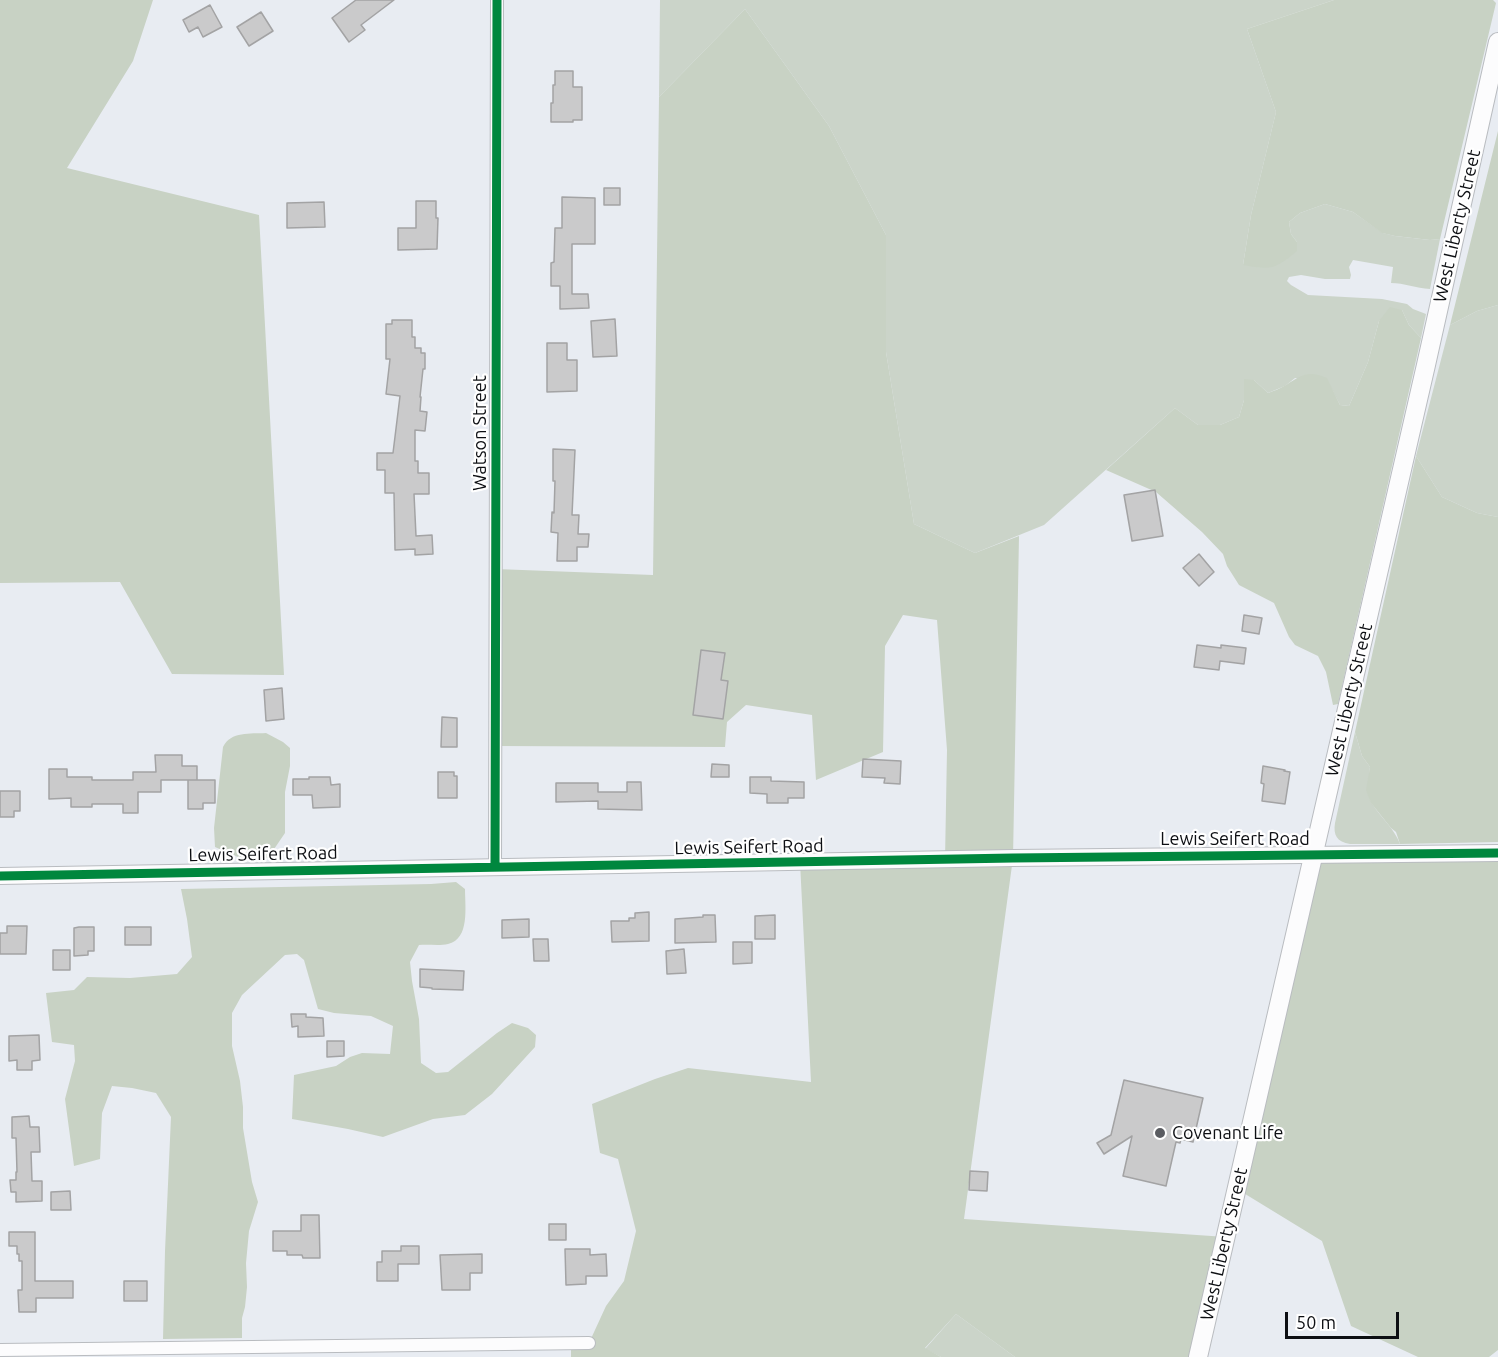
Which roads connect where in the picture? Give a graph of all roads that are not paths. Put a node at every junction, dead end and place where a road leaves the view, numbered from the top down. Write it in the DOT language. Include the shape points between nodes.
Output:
graph roads {
  1 [pos="497,0"];
  2 [pos="1498,42"];
  3 [pos="1498,853"];
  4 [pos="1313,855"];
  5 [pos="495,866"];
  6 [pos="0,876"];
  7 [pos="589,1343"];
  8 [pos="0,1350"];
  9 [pos="1198,1357"];
  1 -- 5 [label="street, Watson Street"];
  2 -- 4 [label="main road, West Liberty Street"];
  3 -- 4 [label="street, Lewis Seifert Road"];
  4 -- 5 [label="street, Lewis Seifert Road"];
  4 -- 9 [label="main road, West Liberty Street"];
  5 -- 6 [label="street, Lewis Seifert Road"];
  7 -- 8 [label="street"];
}
